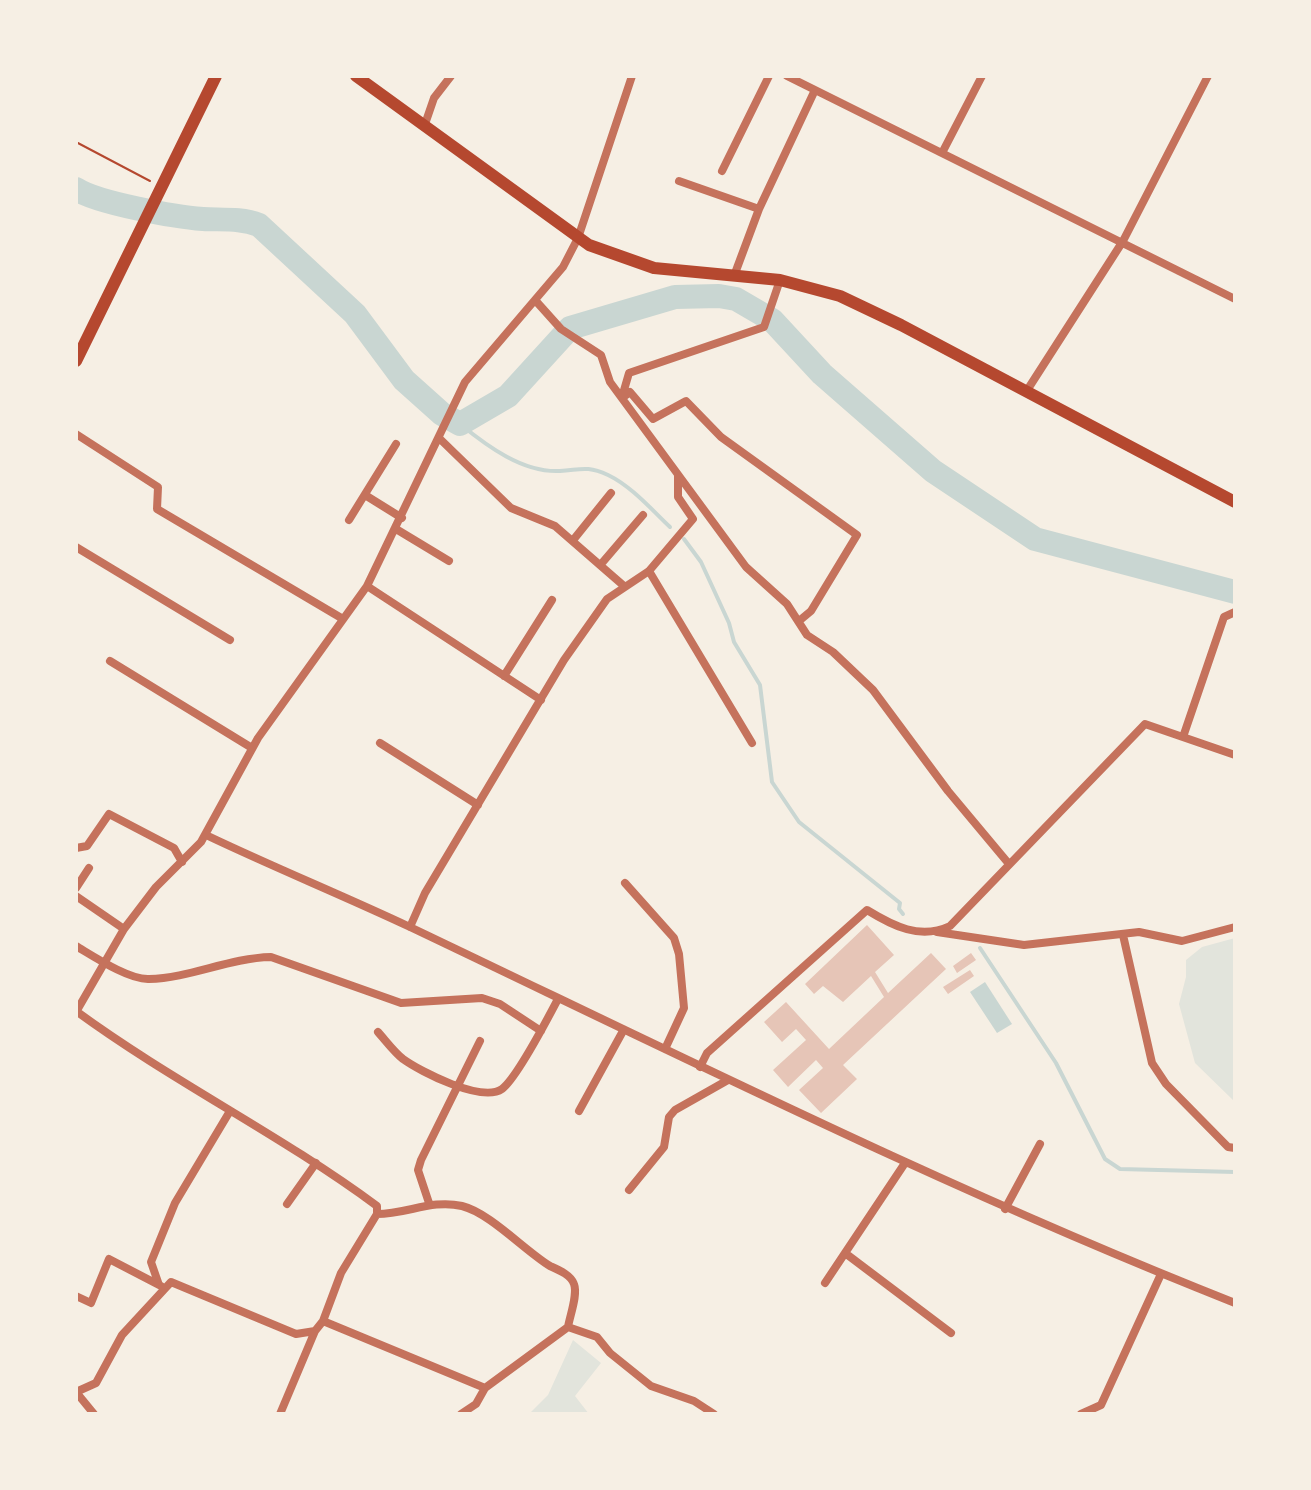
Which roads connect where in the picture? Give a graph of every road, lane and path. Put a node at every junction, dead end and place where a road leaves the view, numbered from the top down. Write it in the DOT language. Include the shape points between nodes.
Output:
graph roads {
  1 [pos="216,76"];
  2 [pos="356,76"];
  3 [pos="451,76"];
  4 [pos="632,76"];
  5 [pos="769,76"];
  6 [pos="787,76"];
  7 [pos="982,76"];
  8 [pos="1208,76"];
  9 [pos="815,90"];
  10 [pos="424,128"];
  11 [pos="76,142"];
  12 [pos="942,153"];
  13 [pos="722,171"];
  14 [pos="679,181"];
  15 [pos="160,190"];
  16 [pos="759,209"];
  17 [pos="578,238"];
  18 [pos="1123,241"];
  19 [pos="734,276"];
  20 [pos="780,280"];
  21 [pos="1235,299"];
  22 [pos="535,300"];
  23 [pos="76,361"];
  24 [pos="1026,392"];
  25 [pos="622,398"];
  26 [pos="76,434"];
  27 [pos="439,438"];
  28 [pos="396,444"];
  29 [pos="678,475"];
  30 [pos="611,493"];
  31 [pos="365,495"];
  32 [pos="1235,502"];
  33 [pos="643,515"];
  34 [pos="402,518"];
  35 [pos="349,520"];
  36 [pos="396,529"];
  37 [pos="574,539"];
  38 [pos="76,547"];
  39 [pos="449,561"];
  40 [pos="602,563"];
  41 [pos="649,571"];
  42 [pos="367,586"];
  43 [pos="624,586"];
  44 [pos="552,600"];
  45 [pos="1235,612"];
  46 [pos="343,619"];
  47 [pos="799,621"];
  48 [pos="230,640"];
  49 [pos="110,661"];
  50 [pos="504,676"];
  51 [pos="541,700"];
  52 [pos="1183,737"];
  53 [pos="380,743"];
  54 [pos="752,743"];
  55 [pos="252,748"];
  56 [pos="1235,755"];
  57 [pos="478,805"];
  58 [pos="206,835"];
  59 [pos="76,848"];
  60 [pos="182,862"];
  61 [pos="1009,864"];
  62 [pos="89,868"];
  63 [pos="625,883"];
  64 [pos="76,888"];
  65 [pos="76,896"];
  66 [pos="410,927"];
  67 [pos="1235,927"];
  68 [pos="124,929"];
  69 [pos="937,932"];
  70 [pos="1123,935"];
  71 [pos="76,946"];
  72 [pos="103,963"];
  73 [pos="558,999"];
  74 [pos="76,1012"];
  75 [pos="541,1031"];
  76 [pos="623,1031"];
  77 [pos="378,1032"];
  78 [pos="480,1041"];
  79 [pos="665,1049"];
  80 [pos="700,1067"];
  81 [pos="728,1080"];
  82 [pos="460,1086"];
  83 [pos="230,1111"];
  84 [pos="579,1111"];
  85 [pos="1040,1144"];
  86 [pos="1235,1148"];
  87 [pos="316,1163"];
  88 [pos="905,1163"];
  89 [pos="629,1190"];
  90 [pos="429,1203"];
  91 [pos="287,1204"];
  92 [pos="1005,1209"];
  93 [pos="377,1214"];
  94 [pos="845,1253"];
  95 [pos="1161,1274"];
  96 [pos="825,1283"];
  97 [pos="162,1287"];
  98 [pos="76,1296"];
  99 [pos="1235,1303"];
  100 [pos="323,1321"];
  101 [pos="568,1327"];
  102 [pos="315,1331"];
  103 [pos="951,1333"];
  104 [pos="485,1388"];
  105 [pos="76,1392"];
  106 [pos="94,1414"];
  107 [pos="280,1414"];
  108 [pos="461,1414"];
  109 [pos="714,1414"];
  110 [pos="1081,1414"];
  1 -- 15 [label="main road"];
  2 -- 10 [label="main road"];
  3 -- 10 [label="street" via="434,98"];
  4 -- 17 [label="street"];
  5 -- 13 [label="street"];
  6 -- 9 [label="street"];
  7 -- 12 [label="street"];
  8 -- 18 [label="street"];
  9 -- 12 [label="street"];
  9 -- 16 [label="street"];
  10 -- 17 [label="main road"];
  11 -- 15 [label="path"];
  12 -- 18 [label="street"];
  14 -- 16 [label="street"];
  15 -- 23 [label="main road"];
  16 -- 19 [label="street"];
  17 -- 19 [label="main road" via="644,265"];
  17 -- 22 [label="street" via="563,267"];
  18 -- 21 [label="street"];
  18 -- 24 [label="street"];
  19 -- 20 [label="main road"];
  20 -- 24 [label="main road" via="867,308"];
  20 -- 25 [label="street" via="764,327 629,373"];
  22 -- 25 [label="street" via="561,329 601,355"];
  22 -- 27 [label="street" via="480,361 449,410"];
  24 -- 32 [label="main road"];
  25 -- 29 [label="street"];
  25 -- 47 [label="street" via="630,392 653,419 686,401 721,437 857,535 811,611"];
  26 -- 46 [label="street" via="158,487 157,509"];
  27 -- 34 [label="street"];
  27 -- 37 [label="street" via="511,508"];
  28 -- 31 [label="street"];
  29 -- 41 [label="street" via="678,497 693,519"];
  29 -- 47 [label="street" via="746,567"];
  30 -- 37 [label="street"];
  31 -- 34 [label="street"];
  31 -- 35 [label="street"];
  33 -- 40 [label="street"];
  34 -- 36 [label="street"];
  36 -- 39 [label="street"];
  36 -- 42 [label="street"];
  37 -- 40 [label="street"];
  38 -- 48 [label="street"];
  40 -- 43 [label="street"];
  41 -- 43 [label="street"];
  41 -- 54 [label="street"];
  42 -- 46 [label="street"];
  42 -- 50 [label="street"];
  43 -- 51 [label="street" via="607,599"];
  44 -- 50 [label="street"];
  45 -- 52 [label="street" via="1224,617"];
  46 -- 55 [label="street"];
  47 -- 61 [label="street" via="807,635 833,652 882,700"];
  49 -- 55 [label="street"];
  50 -- 51 [label="street"];
  51 -- 57 [label="street"];
  52 -- 56 [label="street"];
  52 -- 61 [label="street" via="1145,724"];
  53 -- 57 [label="street"];
  55 -- 58 [label="street"];
  57 -- 66 [label="street"];
  58 -- 60 [label="street"];
  58 -- 66 [label="street"];
  59 -- 60 [label="street" via="87,846 109,814 174,848"];
  60 -- 68 [label="street"];
  61 -- 69 [label="street" via="950,926"];
  62 -- 64 [label="street"];
  63 -- 79 [label="street" via="674,938 679,954 684,1008"];
  65 -- 68 [label="street"];
  66 -- 73 [label="street"];
  67 -- 70 [label="street" via="1182,941 1139,932"];
  68 -- 72 [label="street"];
  69 -- 70 [label="street" via="1024,945"];
  69 -- 80 [label="street" via="900,929 867,910 707,1053"];
  70 -- 86 [label="street" via="1152,1063 1166,1084 1228,1147"];
  71 -- 72 [label="street"];
  72 -- 74 [label="street"];
  72 -- 75 [label="street" via="146,980 271,957 401,1003 482,998"];
  73 -- 75 [label="street"];
  73 -- 76 [label="street"];
  74 -- 83 [label="street"];
  75 -- 82 [label="street" via="503,1088 481,1093"];
  76 -- 79 [label="street"];
  76 -- 84 [label="street"];
  77 -- 82 [label="street" via="402,1059"];
  78 -- 82 [label="street"];
  79 -- 80 [label="street"];
  80 -- 81 [label="street"];
  81 -- 88 [label="street"];
  81 -- 89 [label="street" via="675,1110 664,1147"];
  82 -- 90 [label="street" via="418,1170"];
  83 -- 87 [label="street"];
  83 -- 97 [label="street" via="175,1203 151,1262"];
  85 -- 92 [label="street"];
  87 -- 91 [label="street"];
  87 -- 93 [label="street" via="377,1206"];
  88 -- 92 [label="street"];
  88 -- 94 [label="street"];
  90 -- 93 [label="street" via="415,1211"];
  90 -- 101 [label="street" via="464,1207 571,1277 576,1288"];
  92 -- 95 [label="street"];
  93 -- 100 [label="street" via="341,1273"];
  94 -- 96 [label="street"];
  94 -- 103 [label="street"];
  95 -- 99 [label="street"];
  95 -- 110 [label="street" via="1101,1405"];
  97 -- 98 [label="street" via="109,1259 91,1303"];
  97 -- 102 [label="street" via="171,1282 296,1334"];
  97 -- 105 [label="street" via="122,1335 96,1383"];
  100 -- 102 [label="street"];
  100 -- 104 [label="street"];
  101 -- 104 [label="street"];
  101 -- 109 [label="street" via="597,1337 651,1386"];
  102 -- 107 [label="street"];
  104 -- 108 [label="street" via="476,1404"];
  105 -- 106 [label="street"];
}
